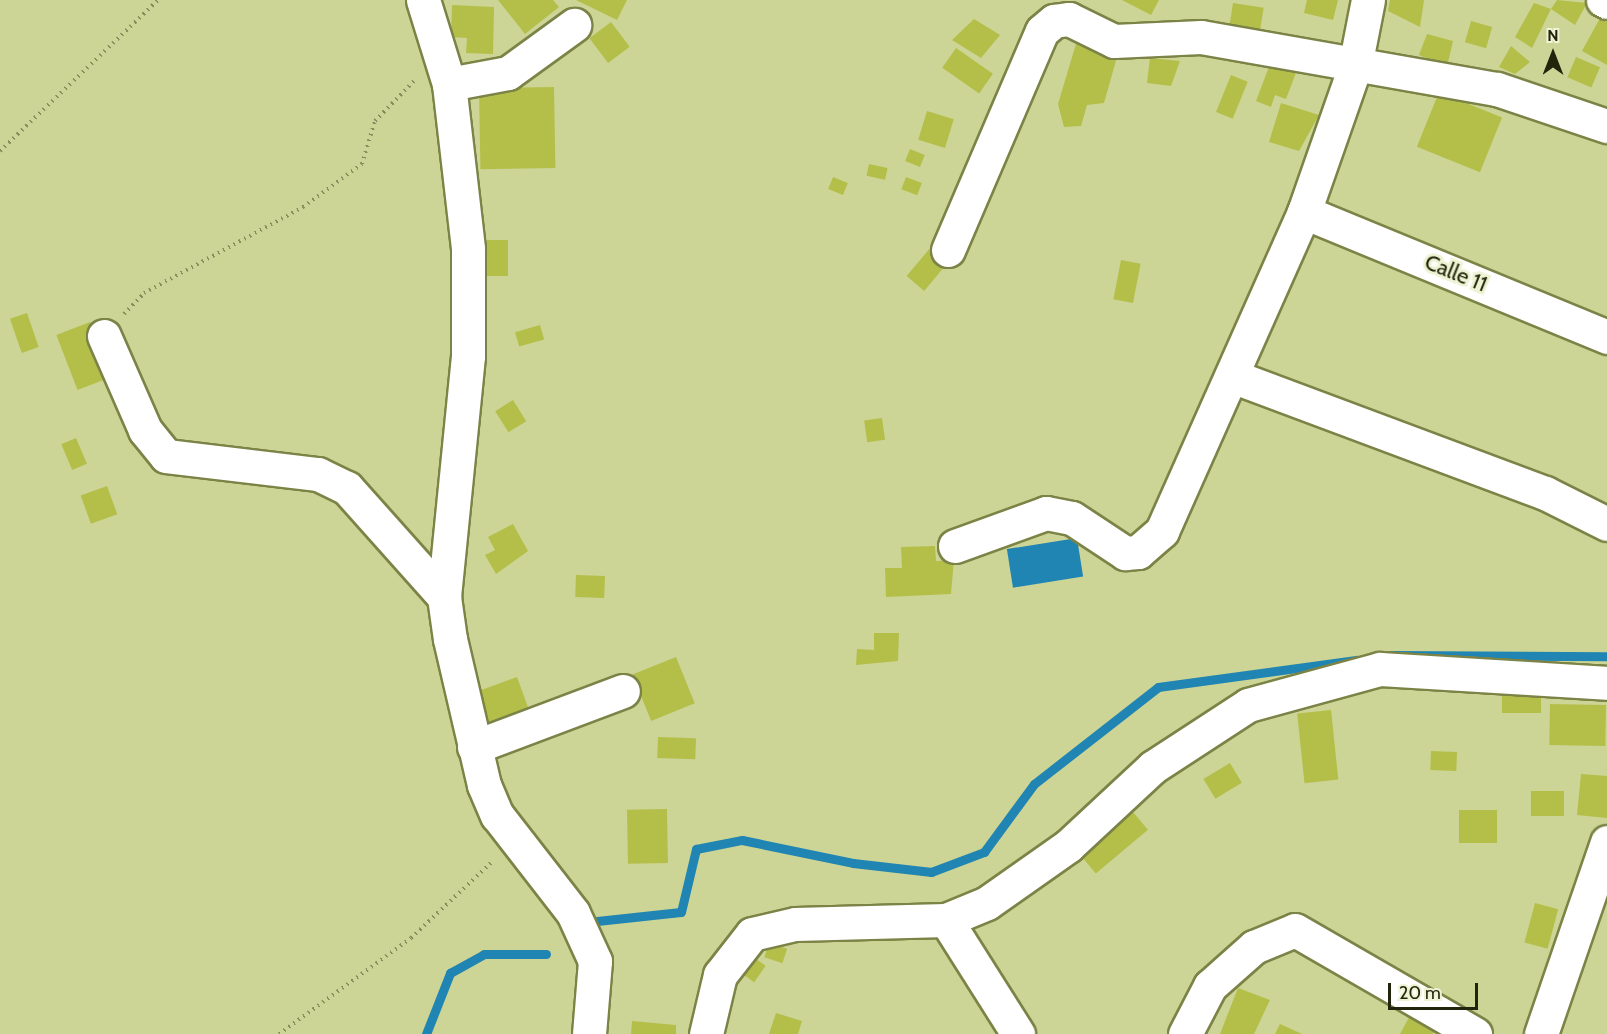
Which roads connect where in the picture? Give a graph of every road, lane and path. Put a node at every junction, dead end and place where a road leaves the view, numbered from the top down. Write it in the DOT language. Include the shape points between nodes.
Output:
graph roads {
  1 [pos="158,0"];
  2 [pos="423,0"];
  3 [pos="1368,0"];
  4 [pos="574,25"];
  5 [pos="1355,66"];
  6 [pos="443,71"];
  7 [pos="1607,126"];
  8 [pos="0,151"];
  9 [pos="1304,212"];
  10 [pos="948,250"];
  11 [pos="104,336"];
  12 [pos="1607,337"];
  13 [pos="1232,376"];
  14 [pos="1607,524"];
  15 [pos="955,546"];
  16 [pos="444,597"];
  17 [pos="1607,683"];
  18 [pos="622,691"];
  19 [pos="474,747"];
  20 [pos="515,840"];
  21 [pos="1607,842"];
  22 [pos="945,920"];
  23 [pos="279,1034"];
  24 [pos="589,1034"];
  25 [pos="706,1034"];
  26 [pos="1018,1034"];
  27 [pos="1185,1034"];
  28 [pos="1475,1034"];
  29 [pos="1541,1034"];
  1 -- 8 [label="path"];
  2 -- 6 [label="street"];
  3 -- 5 [label="street"];
  4 -- 6 [label="street" via="508,73"];
  5 -- 7 [label="street" via="1497,89"];
  5 -- 9 [label="street"];
  5 -- 10 [label="street" via="1187,36 1114,41 1069,19 1054,21 1042,31"];
  6 -- 11 [label="path" via="375,121 362,164 303,207 144,293"];
  6 -- 16 [label="street" via="468,249 468,356"];
  9 -- 12 [label="street, Calle 11"];
  9 -- 13 [label="street"];
  11 -- 16 [label="street" via="145,430 166,456 318,474 347,488"];
  13 -- 14 [label="street" via="1545,493"];
  13 -- 15 [label="street" via="1171,518 1138,552 1113,549 1072,518 1046,513"];
  16 -- 19 [label="street"];
  17 -- 22 [label="street" via="1380,669 1248,705 1153,767 1040,866 987,903"];
  18 -- 19 [label="street"];
  19 -- 20 [label="street" via="484,785"];
  20 -- 23 [label="path" via="411,938"];
  20 -- 24 [label="street" via="573,913 595,961"];
  21 -- 29 [label="street"];
  22 -- 25 [label="street" via="795,924 752,934 720,975"];
  22 -- 26 [label="street"];
  27 -- 28 [label="street" via="1210,986 1254,947 1295,930"];
}
